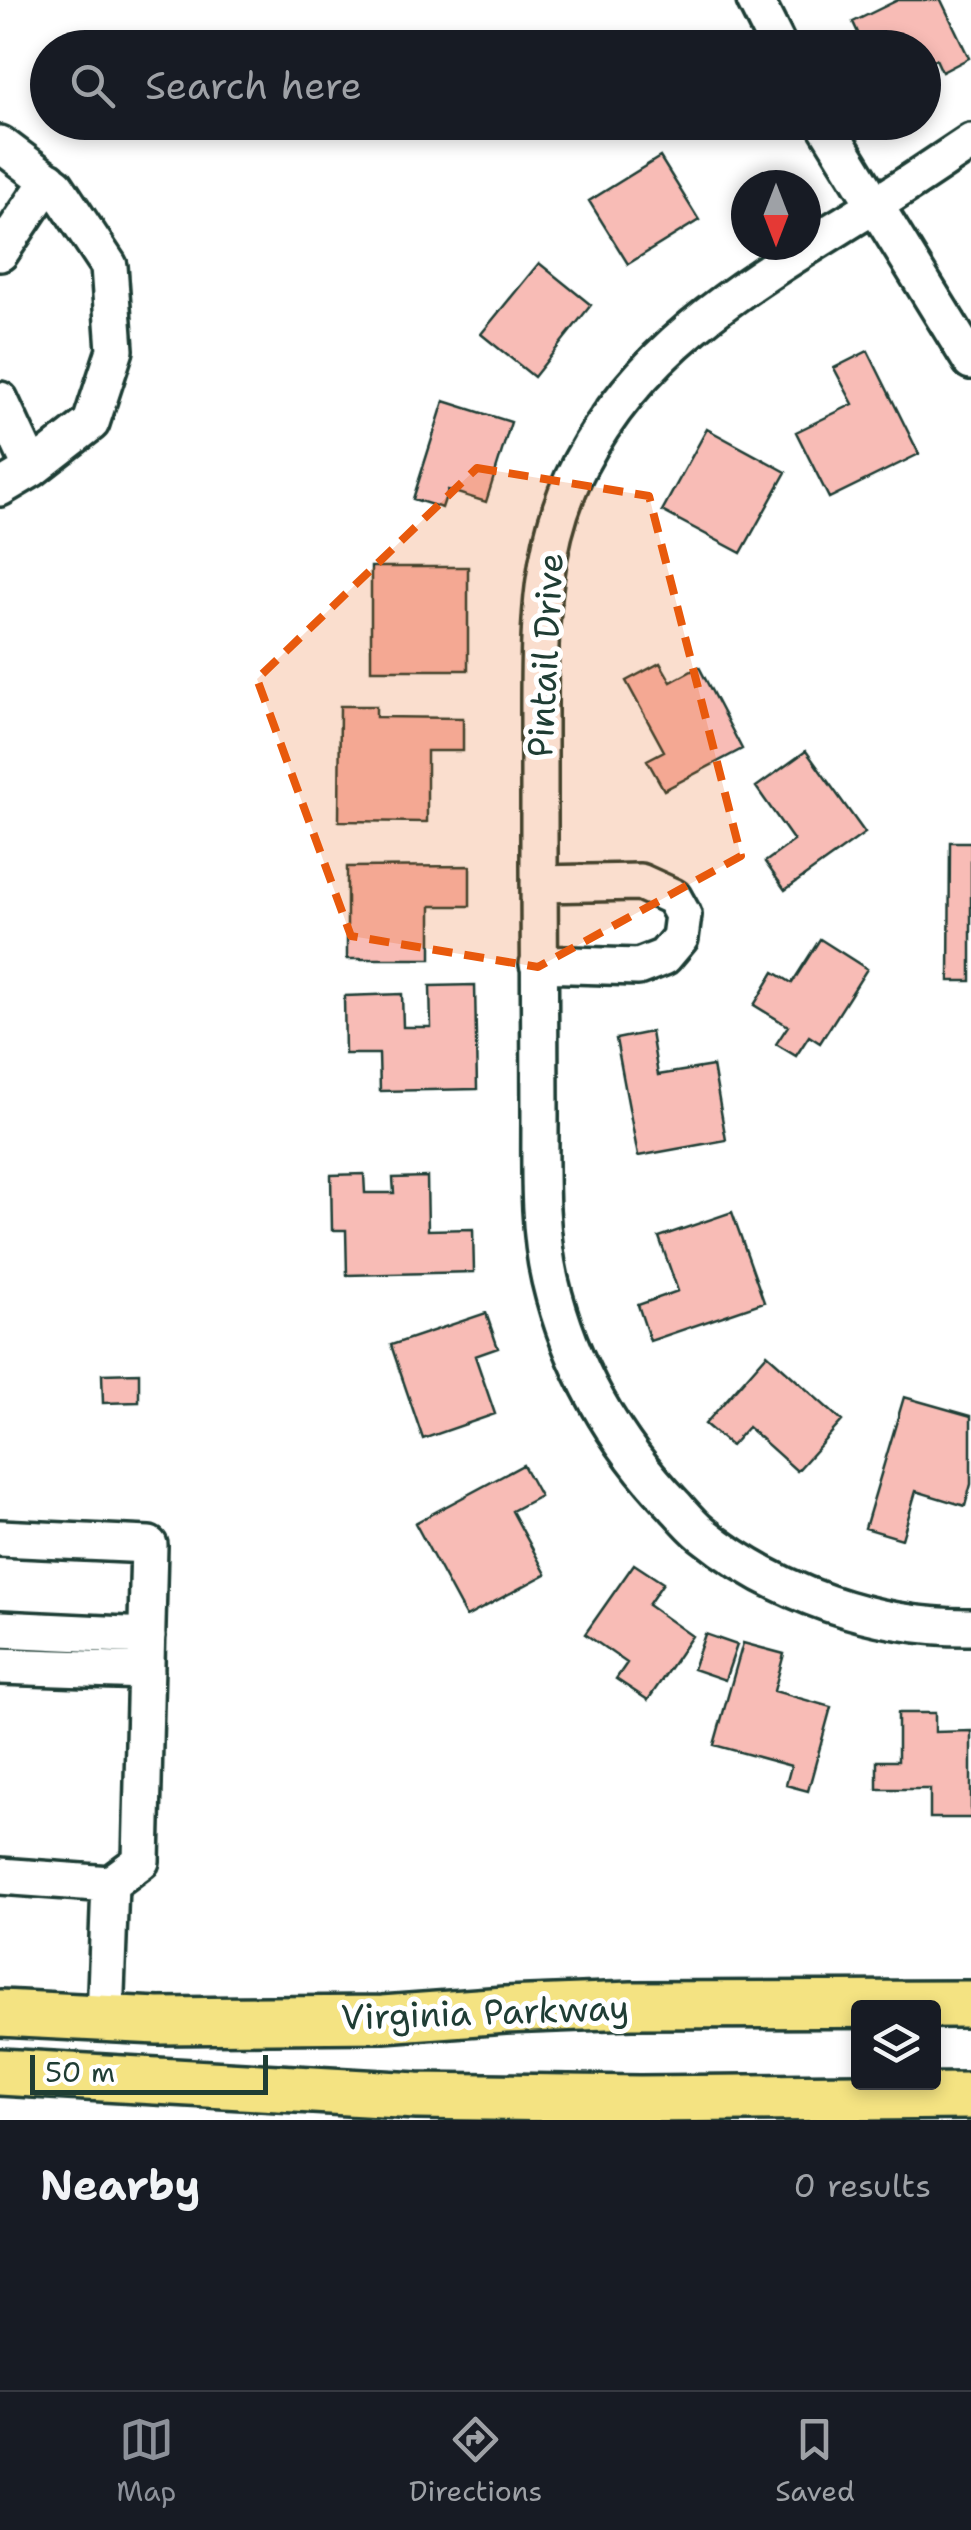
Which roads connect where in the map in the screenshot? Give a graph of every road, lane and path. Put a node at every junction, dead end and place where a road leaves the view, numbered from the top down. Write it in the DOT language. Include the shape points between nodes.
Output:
graph roads {
  1 [pos="755,0"];
  2 [pos="770,30"];
  3 [pos="835,140"];
  4 [pos="971,142"];
  5 [pos="0,144"];
  6 [pos="48,180"];
  7 [pos="875,206"];
  8 [pos="0,253"];
  9 [pos="971,361"];
  10 [pos="0,400"];
  11 [pos="32,469"];
  12 [pos="0,488"];
  13 [pos="539,884"];
  14 [pos="538,964"];
  15 [pos="0,1538"];
  16 [pos="971,1626"];
  17 [pos="0,1629"];
  18 [pos="147,1636"];
  19 [pos="0,1666"];
  20 [pos="146,1671"];
  21 [pos="0,1876"];
  22 [pos="110,1884"];
  23 [pos="971,2004"];
  24 [pos="0,2013"];
  25 [pos="105,2019"];
  26 [pos="0,2072"];
  27 [pos="971,2096"];
  28 [pos="417,2108"];
  1 -- 2 [label="street"];
  3 -- 7 [label="street"];
  4 -- 7 [label="street, Pintail Drive"];
  5 -- 6 [label="street"];
  6 -- 8 [label="street"];
  6 -- 11 [label="street" via="109,266 115,350 91,423"];
  7 -- 9 [label="street"];
  7 -- 13 [label="street, Pintail Drive" via="764,274 671,344 601,425 576,470 549,546 542,593"];
  10 -- 11 [label="street"];
  11 -- 12 [label="street"];
  13 -- 14 [label="street, Pintail Drive"];
  13 -- 14 [label="street" via="640,882 673,896 684,915 680,938 664,957 638,967"];
  14 -- 16 [label="street, Pintail Drive" via="540,1182 550,1279 584,1377 614,1431 700,1532 791,1590 910,1622"];
  15 -- 18 [label="street" via="149,1545"];
  17 -- 18 [label="street"];
  18 -- 20 [label="street"];
  19 -- 20 [label="street"];
  20 -- 22 [label="street" via="141,1861"];
  21 -- 22 [label="street"];
  22 -- 25 [label="street"];
  23 -- 25 [label="main road, Virginia Parkway"];
  24 -- 25 [label="main road, Virginia Parkway"];
  26 -- 28 [label="main road"];
  27 -- 28 [label="main road"];
}
